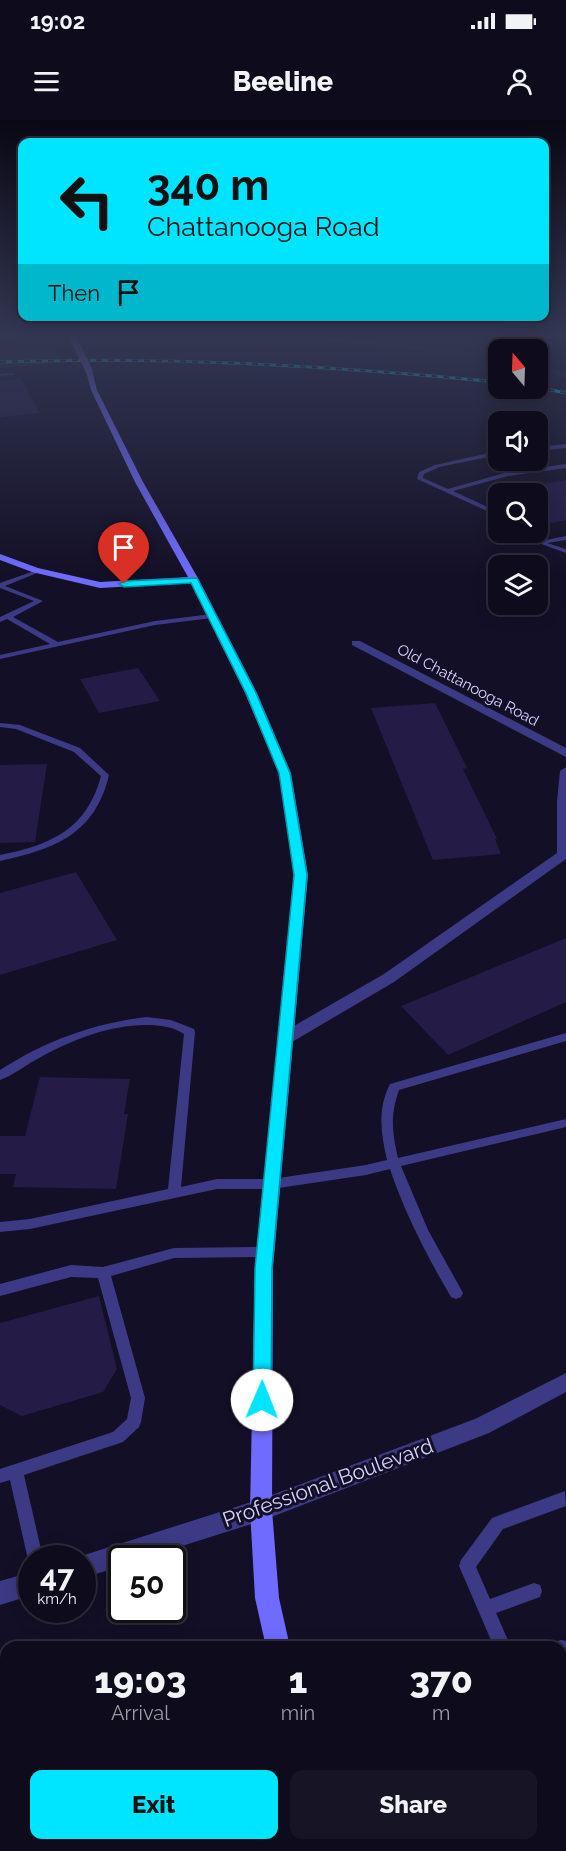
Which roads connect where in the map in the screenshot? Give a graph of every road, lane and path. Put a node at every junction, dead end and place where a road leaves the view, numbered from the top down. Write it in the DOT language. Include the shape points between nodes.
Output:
graph roads {
  1 [pos="107,416"];
  2 [pos="566,446"];
  3 [pos="548,448"];
  4 [pos="488,455"];
  5 [pos="566,466"];
  6 [pos="448,491"];
  7 [pos="488,509"];
  8 [pos="566,538"];
  9 [pos="566,551"];
  10 [pos="0,557"];
  11 [pos="39,571"];
  12 [pos="194,580"];
  13 [pos="0,586"];
  14 [pos="212,616"];
  15 [pos="4,618"];
  16 [pos="356,643"];
  17 [pos="56,644"];
  18 [pos="0,657"];
  19 [pos="0,725"];
  20 [pos="566,753"];
  21 [pos="566,771"];
  22 [pos="565,841"];
  23 [pos="0,858"];
  24 [pos="566,1037"];
  25 [pos="286,1038"];
  26 [pos="0,1076"];
  27 [pos="566,1123"];
  28 [pos="392,1164"];
  29 [pos="272,1185"];
  30 [pos="174,1193"];
  31 [pos="0,1227"];
  32 [pos="265,1252"];
  33 [pos="103,1273"];
  34 [pos="0,1290"];
  35 [pos="456,1293"];
  36 [pos="566,1382"];
  37 [pos="16,1471"];
  38 [pos="0,1476"];
  39 [pos="566,1500"];
  40 [pos="261,1510"];
  41 [pos="32,1545"];
  42 [pos="96,1563"];
  43 [pos="18,1587"];
  44 [pos="534,1591"];
  45 [pos="0,1593"];
  46 [pos="486,1609"];
  47 [pos="277,1641"];
  48 [pos="500,1641"];
  1 -- 12 [label="main road, bridge"];
  2 -- 3 [label="lane"];
  4 -- 6 [label="lane" via="421,473 420,479"];
  5 -- 6 [label="lane" via="508,474"];
  6 -- 7 [label="lane"];
  8 -- 9 [label="lane" via="539,542"];
  10 -- 11 [label="main road"];
  11 -- 12 [label="main road" via="100,585"];
  11 -- 13 [label="lane"];
  12 -- 14 [label="main road"];
  13 -- 15 [label="lane" via="40,601"];
  14 -- 17 [label="lane" via="154,623"];
  14 -- 25 [label="main road" via="285,773 301,875"];
  15 -- 17 [label="lane"];
  16 -- 20 [label="street, Old Chattanooga Road"];
  17 -- 18 [label="lane"];
  19 -- 23 [label="lane" via="17,727 77,750 105,775 102,796 75,830 32,853"];
  21 -- 22 [label="street"];
  22 -- 25 [label="street" via="564,854 398,972"];
  24 -- 28 [label="lane" via="394,1087 386,1117"];
  25 -- 29 [label="main road"];
  26 -- 30 [label="lane" via="86,1032 136,1021 178,1023 190,1032"];
  27 -- 28 [label="lane"];
  28 -- 29 [label="lane"];
  28 -- 35 [label="lane"];
  29 -- 30 [label="lane" via="217,1184"];
  29 -- 32 [label="main road"];
  30 -- 31 [label="lane"];
  32 -- 33 [label="lane" via="174,1253"];
  32 -- 40 [label="main road"];
  33 -- 34 [label="lane" via="71,1271"];
  33 -- 37 [label="lane" via="138,1398 134,1422 118,1437"];
  36 -- 40 [label="street, Professional Boulevard" via="482,1426"];
  37 -- 38 [label="lane"];
  37 -- 41 [label="lane"];
  39 -- 46 [label="lane" via="498,1523 467,1566"];
  40 -- 42 [label="street, Professional Boulevard"];
  40 -- 47 [label="main road" via="267,1599"];
  43 -- 45 [label="street"];
  44 -- 46 [label="lane"];
  46 -- 48 [label="lane"];
}
